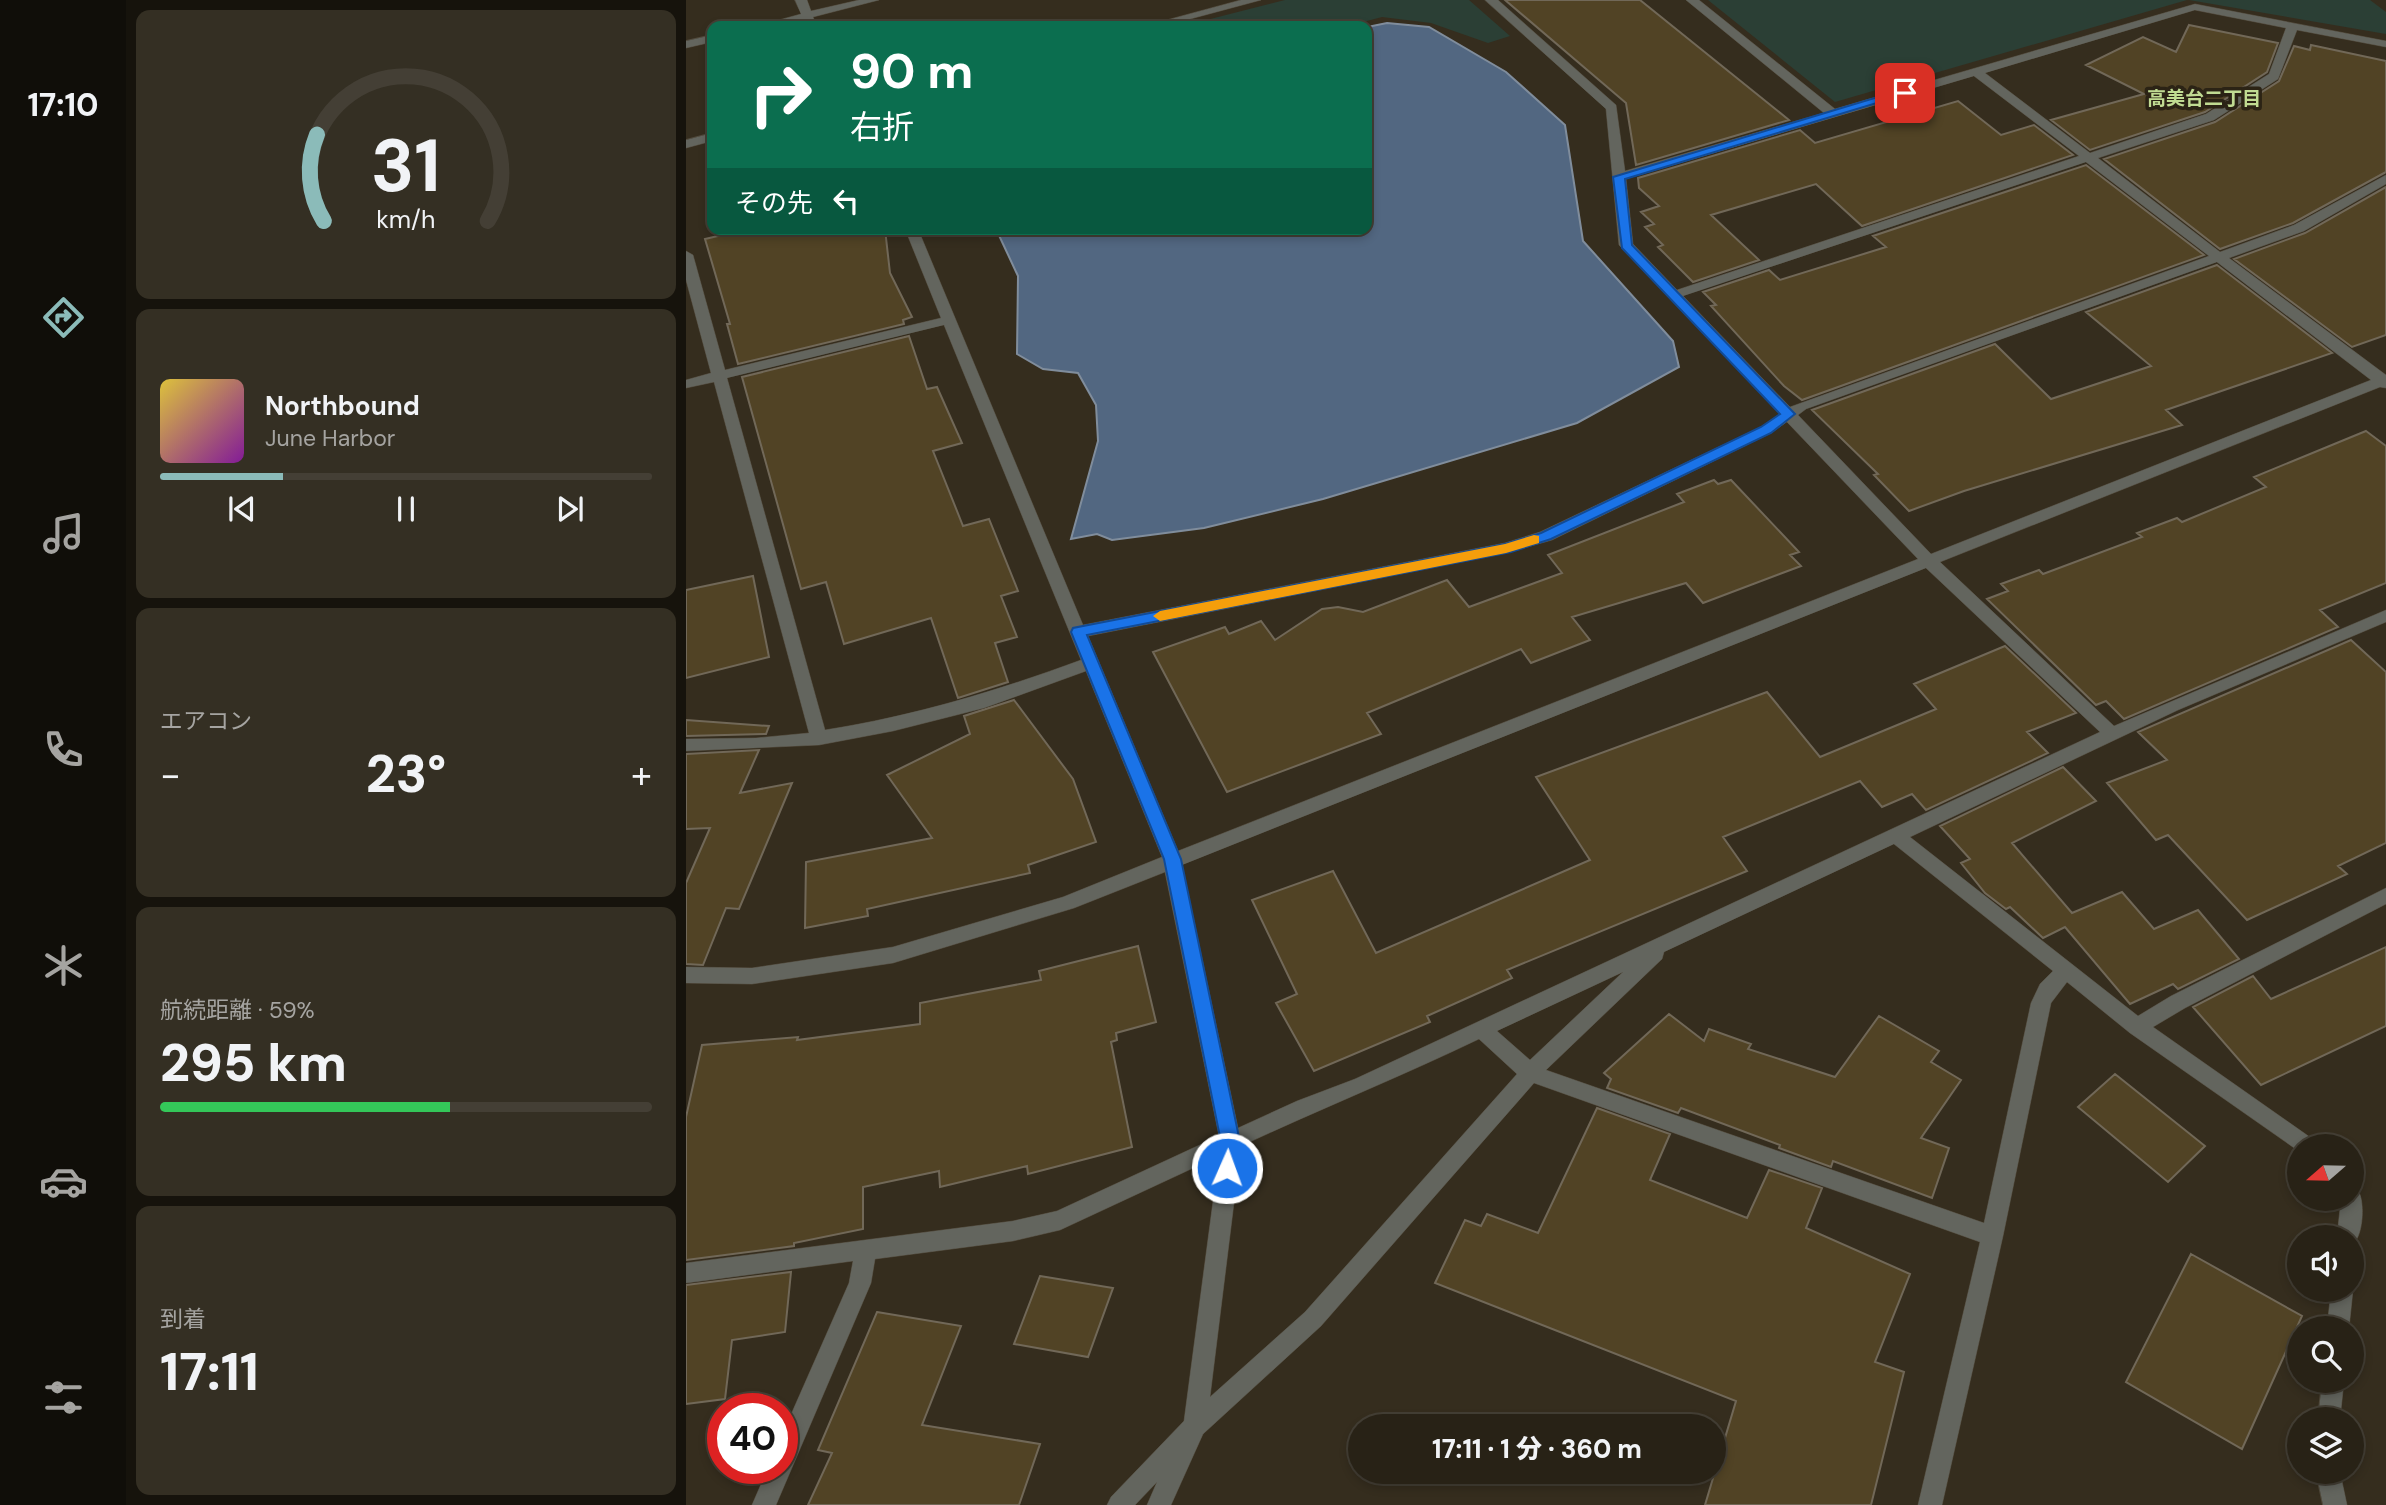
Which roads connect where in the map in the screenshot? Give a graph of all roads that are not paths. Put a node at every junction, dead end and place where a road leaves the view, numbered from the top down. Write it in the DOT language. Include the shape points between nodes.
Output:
graph roads {
  1 [pos="801,0"];
  2 [pos="873,0"];
  3 [pos="1255,0"];
  4 [pos="1491,0"];
  5 [pos="1692,0"];
  6 [pos="808,21"];
  7 [pos="1171,21"];
  8 [pos="2293,25"];
  9 [pos="707,39"];
  10 [pos="2386,44"];
  11 [pos="686,45"];
  12 [pos="1976,72"];
  13 [pos="1833,114"];
  14 [pos="707,138"];
  15 [pos="686,144"];
  16 [pos="2090,159"];
  17 [pos="1619,177"];
  18 [pos="2386,179"];
  19 [pos="914,235"];
  20 [pos="686,255"];
  21 [pos="2219,257"];
  22 [pos="1674,295"];
  23 [pos="948,320"];
  24 [pos="720,376"];
  25 [pos="2384,381"];
  26 [pos="686,384"];
  27 [pos="1788,414"];
  28 [pos="1928,560"];
  29 [pos="2386,616"];
  30 [pos="1078,632"];
  31 [pos="1092,662"];
  32 [pos="2112,734"];
  33 [pos="819,739"];
  34 [pos="686,745"];
  35 [pos="1896,836"];
  36 [pos="1172,859"];
  37 [pos="2386,895"];
  38 [pos="1664,944"];
  39 [pos="2065,971"];
  40 [pos="686,975"];
  41 [pos="2137,1027"];
  42 [pos="1481,1029"];
  43 [pos="1530,1073"];
  44 [pos="2290,1134"];
  45 [pos="1231,1142"];
  46 [pos="1992,1236"];
  47 [pos="866,1250"];
  48 [pos="686,1273"];
  49 [pos="798,1426"];
  50 [pos="1195,1426"];
  51 [pos="773,1484"];
  52 [pos="2331,1484"];
  53 [pos="764,1505"];
  54 [pos="1119,1505"];
  55 [pos="1159,1505"];
  56 [pos="1930,1505"];
  57 [pos="2335,1505"];
  1 -- 6 [label="street"];
  2 -- 6 [label="street"];
  3 -- 7 [label="street"];
  4 -- 17 [label="street" via="1612,108"];
  5 -- 13 [label="street"];
  8 -- 10 [label="street"];
  8 -- 12 [label="street" via="2195,7"];
  8 -- 16 [label="street" via="2274,76 2210,117"];
  9 -- 11 [label="street"];
  12 -- 13 [label="street"];
  12 -- 16 [label="street"];
  13 -- 17 [label="street"];
  14 -- 15 [label="street"];
  16 -- 21 [label="street"];
  16 -- 22 [label="street"];
  17 -- 22 [label="street" via="1626,245"];
  18 -- 21 [label="street" via="2300,228"];
  19 -- 23 [label="street"];
  20 -- 24 [label="street"];
  21 -- 25 [label="street"];
  21 -- 27 [label="street" via="1801,405"];
  22 -- 27 [label="street"];
  23 -- 24 [label="street"];
  23 -- 30 [label="street"];
  24 -- 26 [label="street"];
  24 -- 33 [label="street"];
  25 -- 28 [label="street"];
  27 -- 28 [label="street"];
  27 -- 30 [label="street" via="1766,430 1546,536 1520,544"];
  28 -- 32 [label="street"];
  28 -- 36 [label="street"];
  29 -- 32 [label="street"];
  30 -- 31 [label="street"];
  31 -- 33 [label="street" via="961,708"];
  31 -- 36 [label="street"];
  32 -- 35 [label="street"];
  33 -- 34 [label="street" via="754,746"];
  35 -- 38 [label="street"];
  35 -- 39 [label="street"];
  36 -- 40 [label="street" via="1066,902 893,954 752,975"];
  36 -- 45 [label="street"];
  37 -- 41 [label="street"];
  38 -- 42 [label="street"];
  38 -- 43 [label="street"];
  39 -- 41 [label="street"];
  39 -- 46 [label="street" via="2041,1003"];
  41 -- 44 [label="street"];
  42 -- 43 [label="street"];
  42 -- 45 [label="street"];
  43 -- 46 [label="street"];
  43 -- 50 [label="street" via="1313,1319"];
  45 -- 47 [label="street" via="1059,1220 1013,1231"];
  45 -- 50 [label="street"];
  46 -- 56 [label="street"];
  47 -- 48 [label="street"];
  47 -- 49 [label="street" via="860,1283"];
  50 -- 54 [label="street"];
  50 -- 55 [label="street"];
  51 -- 53 [label="street"];
  52 -- 57 [label="street"];
}
